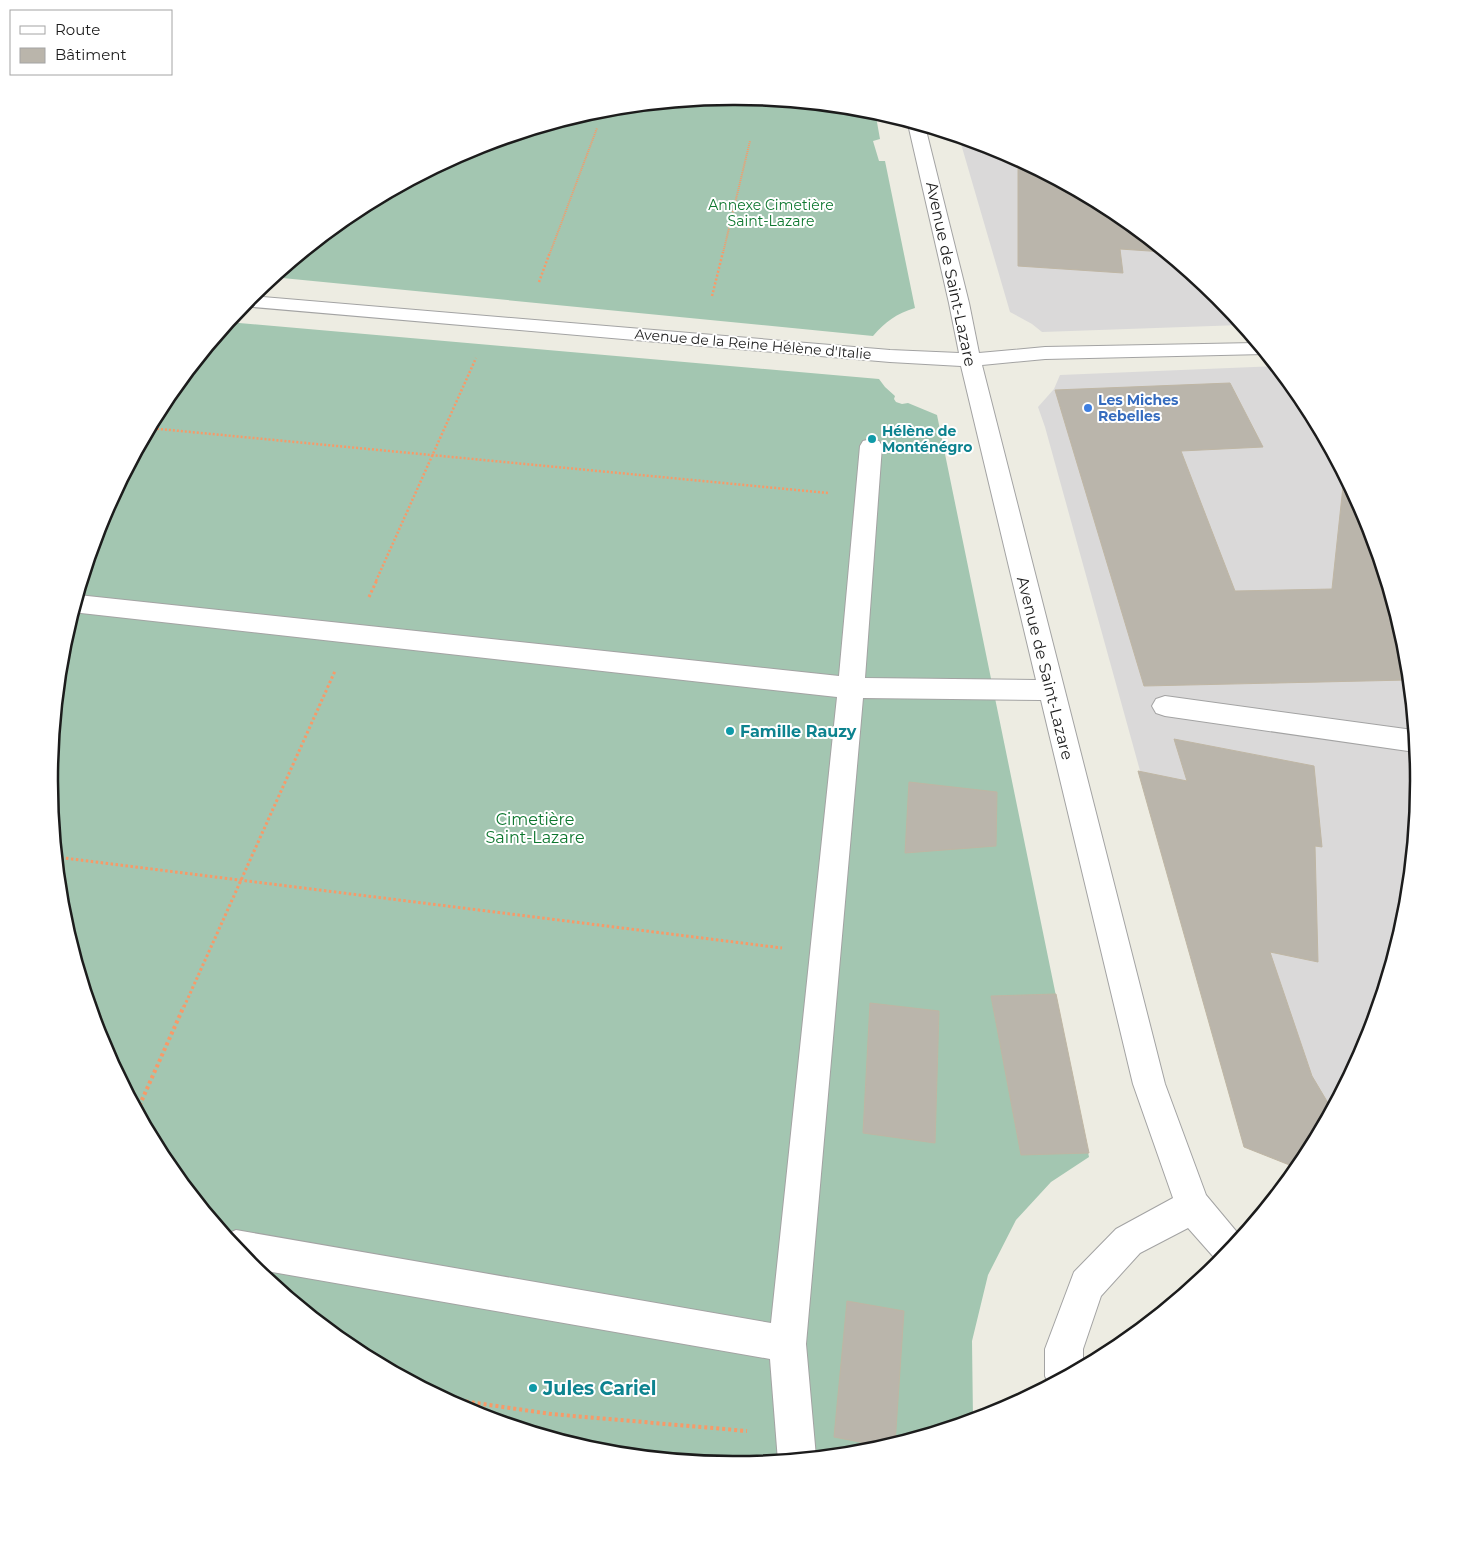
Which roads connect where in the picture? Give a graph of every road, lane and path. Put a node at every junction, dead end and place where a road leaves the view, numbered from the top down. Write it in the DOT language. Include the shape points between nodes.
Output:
graph roads {
  1 [pos="597,128"];
  2 [pos="918,131"];
  3 [pos="750,141"];
  4 [pos="539,282"];
  5 [pos="712,296"];
  6 [pos="255,302"];
  7 [pos="1253,348"];
  8 [pos="476,358"];
  9 [pos="970,360"];
  10 [pos="156,429"];
  11 [pos="871,446"];
  12 [pos="433,455"];
  13 [pos="867,497"];
  14 [pos="81,605"];
  15 [pos="352,634"];
  16 [pos="851,688"];
  17 [pos="1050,690"];
  18 [pos="1165,706"];
  19 [pos="1408,741"];
  20 [pos="62,858"];
  21 [pos="241,880"];
  22 [pos="825,954"];
  23 [pos="140,1103"];
  24 [pos="1194,1206"];
  25 [pos="1225,1245"];
  26 [pos="247,1250"];
  27 [pos="787,1344"];
  28 [pos="1064,1370"];
  29 [pos="468,1402"];
  30 [pos="796,1447"];
  1 -- 4 [label="path"];
  2 -- 9 [label="street, Avenue de Saint-Lazare"];
  3 -- 5 [label="path"];
  6 -- 9 [label="street, Avenue de la Reine Hélène d'Italie"];
  7 -- 9 [label="street, Avenue de la Reine Hélène d'Italie" via="1045,352"];
  8 -- 12 [label="path"];
  9 -- 17 [label="street, Avenue de Saint-Lazare"];
  10 -- 12 [label="path"];
  11 -- 13 [label="street"];
  12 -- 13 [label="path"];
  12 -- 15 [label="path"];
  13 -- 16 [label="street"];
  14 -- 15 [label="street"];
  15 -- 16 [label="street"];
  15 -- 21 [label="path"];
  16 -- 17 [label="street"];
  16 -- 22 [label="street"];
  17 -- 24 [label="street, Avenue de Saint-Lazare" via="1149,1084"];
  18 -- 19 [label="street"];
  20 -- 21 [label="path"];
  21 -- 22 [label="path"];
  21 -- 23 [label="path"];
  22 -- 27 [label="street"];
  24 -- 25 [label="street, Avenue de Saint-Lazare"];
  24 -- 28 [label="street" via="1128,1241 1087,1285 1064,1349"];
  26 -- 27 [label="street"];
  27 -- 30 [label="street"];
  29 -- 30 [label="path"];
}
